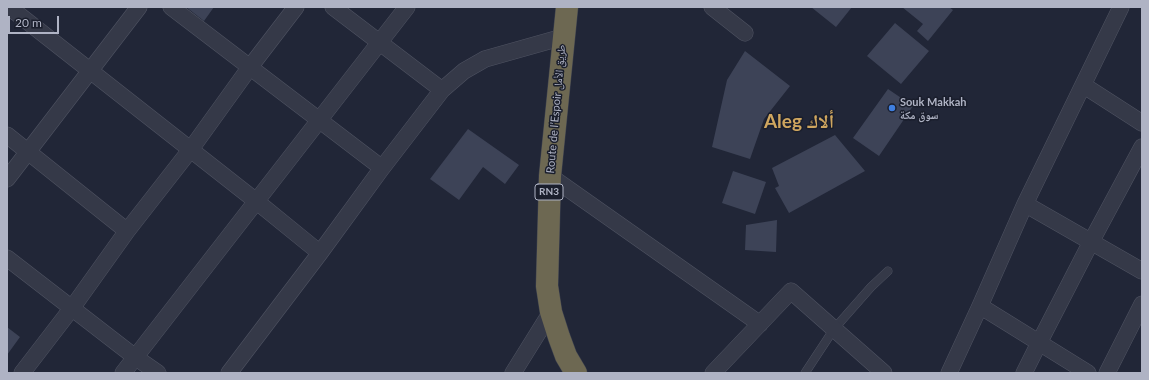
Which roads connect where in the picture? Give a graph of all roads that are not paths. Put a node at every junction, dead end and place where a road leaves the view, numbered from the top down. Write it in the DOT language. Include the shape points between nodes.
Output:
graph roads {
  1 [pos="9,7"];
  2 [pos="139,7"];
  3 [pos="171,7"];
  4 [pos="296,7"];
  5 [pos="333,7"];
  6 [pos="407,7"];
  7 [pos="566,7"];
  8 [pos="712,7"];
  9 [pos="1121,7"];
  10 [pos="745,33"];
  11 [pos="563,37"];
  12 [pos="380,42"];
  13 [pos="250,67"];
  14 [pos="90,71"];
  15 [pos="1083,85"];
  16 [pos="442,90"];
  17 [pos="319,120"];
  18 [pos="1142,123"];
  19 [pos="7,135"];
  20 [pos="1142,147"];
  21 [pos="191,149"];
  22 [pos="28,151"];
  23 [pos="382,168"];
  24 [pos="550,176"];
  25 [pos="7,179"];
  26 [pos="256,201"];
  27 [pos="1025,204"];
  28 [pos="127,231"];
  29 [pos="1091,242"];
  30 [pos="320,253"];
  31 [pos="7,258"];
  32 [pos="888,271"];
  33 [pos="1142,271"];
  34 [pos="1142,304"];
  35 [pos="980,306"];
  36 [pos="72,308"];
  37 [pos="551,312"];
  38 [pos="760,324"];
  39 [pos="834,329"];
  40 [pos="1039,343"];
  41 [pos="135,357"];
  42 [pos="22,373"];
  43 [pos="123,373"];
  44 [pos="158,373"];
  45 [pos="229,373"];
  46 [pos="513,373"];
  47 [pos="576,373"];
  48 [pos="713,373"];
  49 [pos="804,373"];
  50 [pos="884,373"];
  51 [pos="949,373"];
  52 [pos="1024,373"];
  53 [pos="1088,373"];
  54 [pos="1107,373"];
  1 -- 14 [label="street"];
  2 -- 14 [label="street"];
  3 -- 13 [label="street"];
  4 -- 13 [label="street"];
  5 -- 12 [label="street"];
  6 -- 12 [label="street"];
  7 -- 11 [label="highway, Route de l’Espoir طريق الأمل / RN3"];
  8 -- 10 [label="street"];
  9 -- 15 [label="street"];
  11 -- 16 [label="street" via="485,59 464,71"];
  11 -- 24 [label="highway, Route de l’Espoir طريق الأمل / RN3"];
  12 -- 16 [label="street"];
  12 -- 17 [label="street"];
  13 -- 17 [label="street"];
  13 -- 21 [label="street"];
  14 -- 21 [label="street"];
  14 -- 22 [label="street"];
  15 -- 18 [label="street"];
  15 -- 27 [label="street"];
  16 -- 23 [label="street"];
  17 -- 23 [label="street"];
  17 -- 26 [label="street"];
  19 -- 22 [label="street"];
  20 -- 29 [label="street"];
  21 -- 26 [label="street"];
  21 -- 28 [label="street"];
  22 -- 25 [label="street"];
  22 -- 28 [label="street"];
  23 -- 30 [label="street"];
  24 -- 37 [label="highway, Route de l’Espoir طريق الأمل / RN3" via="547,286"];
  24 -- 38 [label="street"];
  26 -- 30 [label="street"];
  26 -- 41 [label="street"];
  27 -- 29 [label="street"];
  27 -- 35 [label="street"];
  28 -- 36 [label="street"];
  29 -- 33 [label="street"];
  29 -- 40 [label="street"];
  30 -- 45 [label="street"];
  31 -- 36 [label="street"];
  32 -- 39 [label="lane"];
  34 -- 54 [label="street"];
  35 -- 40 [label="street"];
  35 -- 51 [label="street"];
  36 -- 41 [label="street"];
  36 -- 42 [label="street"];
  37 -- 46 [label="street"];
  37 -- 47 [label="highway, Route de l’Espoir طريق الأمل / RN3" via="566,356"];
  38 -- 39 [label="street" via="791,291"];
  38 -- 48 [label="street"];
  39 -- 49 [label="lane"];
  39 -- 50 [label="street"];
  40 -- 52 [label="street"];
  40 -- 53 [label="street"];
  41 -- 43 [label="street"];
  41 -- 44 [label="street"];
}
